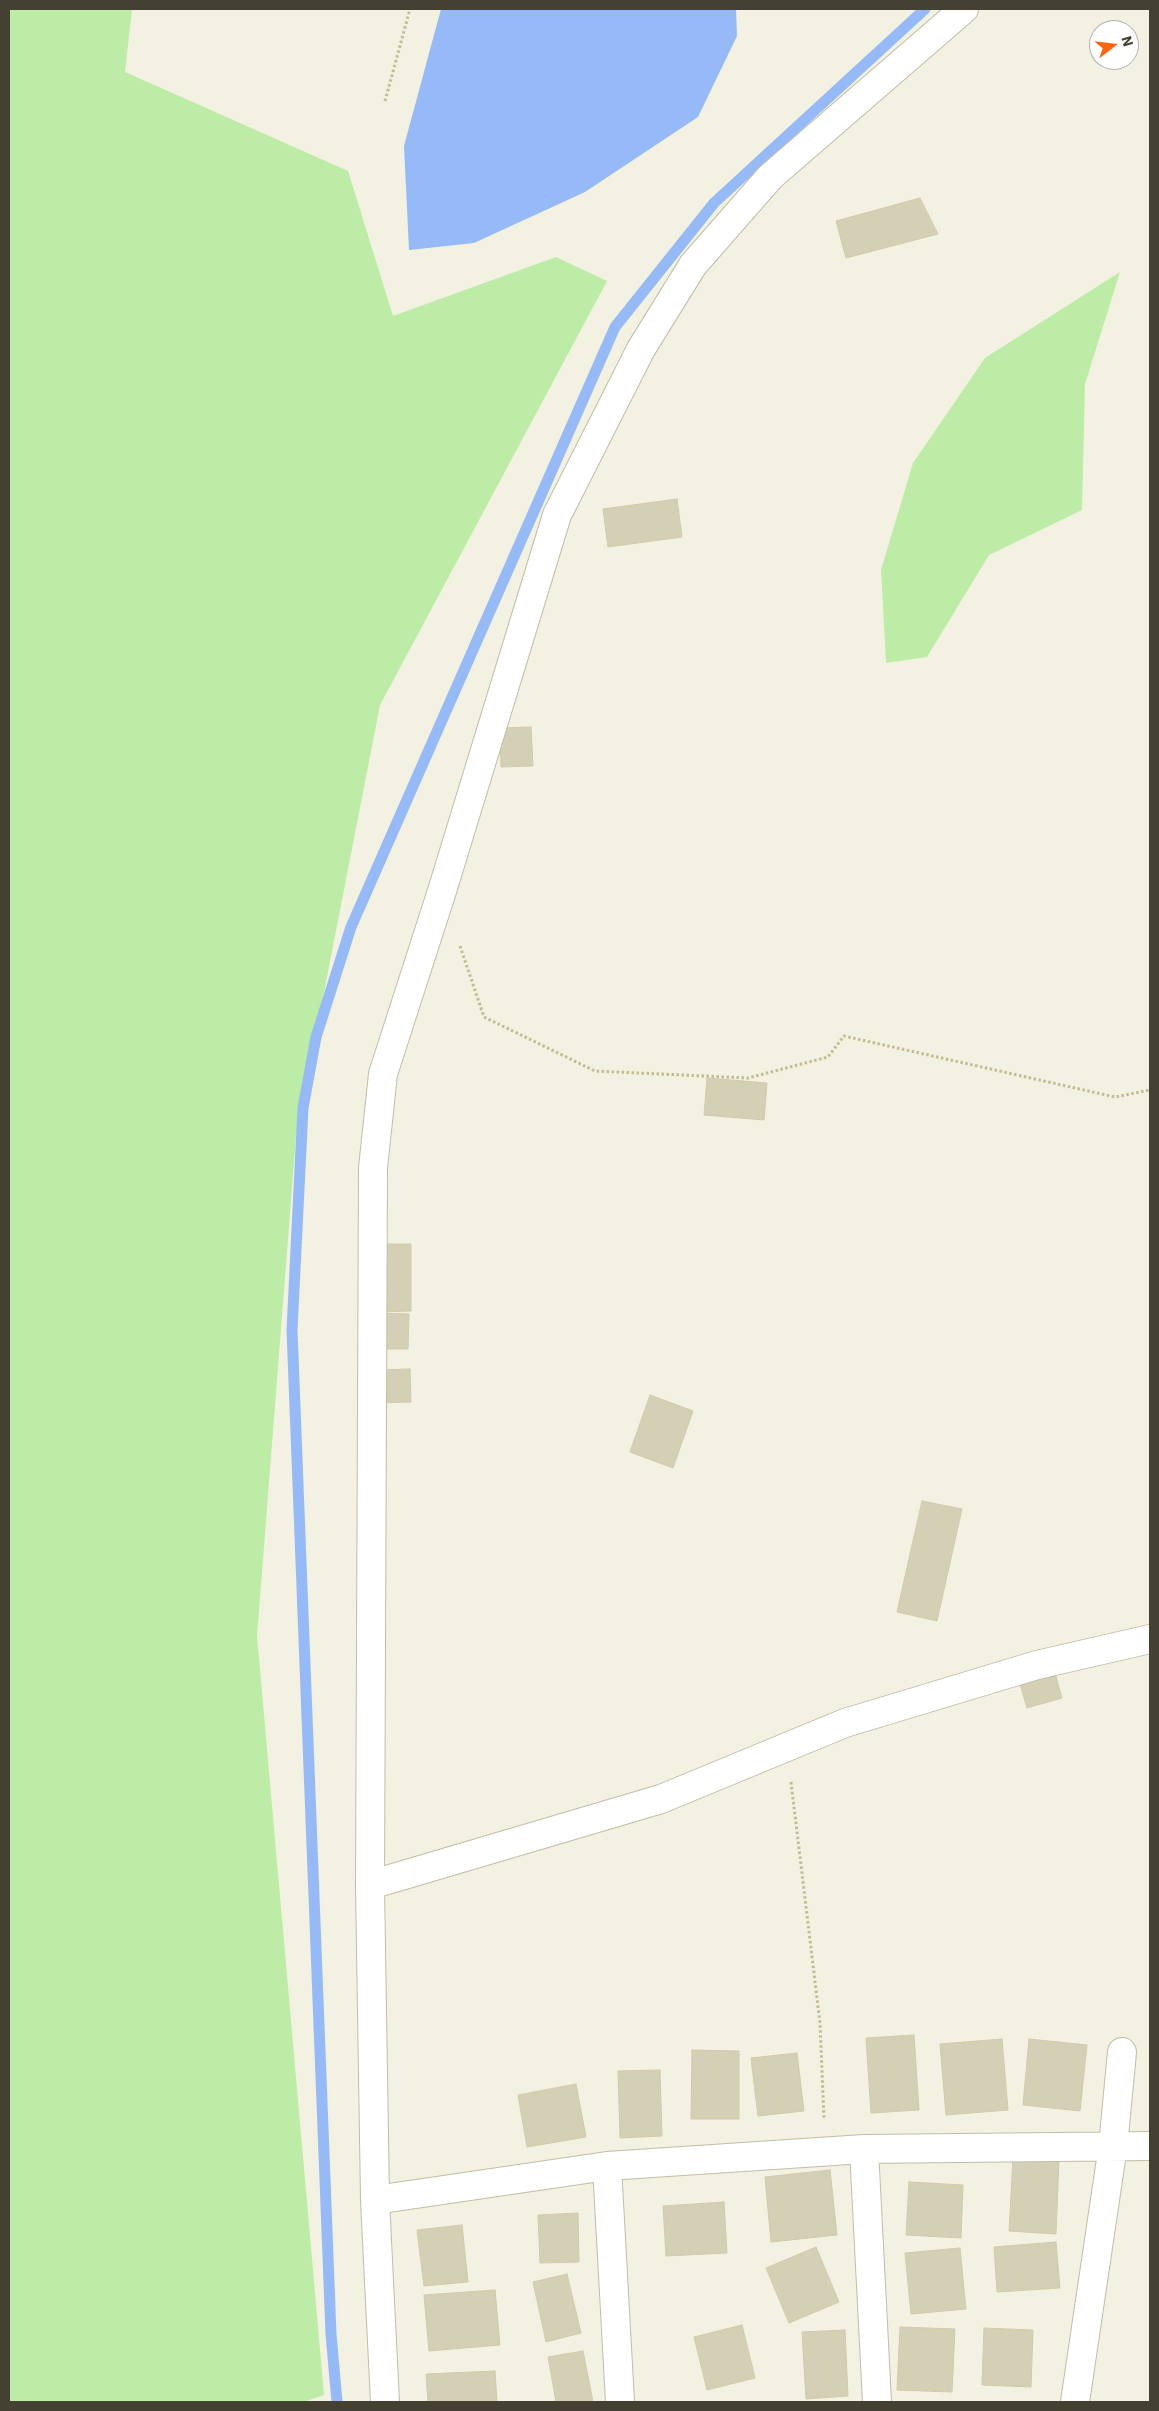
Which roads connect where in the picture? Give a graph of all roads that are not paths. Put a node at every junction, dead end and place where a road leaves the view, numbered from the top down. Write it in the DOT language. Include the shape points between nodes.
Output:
graph roads {
  1 [pos="964,9"];
  2 [pos="1150,1640"];
  3 [pos="370,1885"];
  4 [pos="1122,2052"];
  5 [pos="1113,2146"];
  6 [pos="1150,2146"];
  7 [pos="864,2149"];
  8 [pos="607,2166"];
  9 [pos="374,2200"];
  10 [pos="384,2402"];
  11 [pos="620,2402"];
  12 [pos="877,2402"];
  13 [pos="1075,2402"];
  1 -- 3 [label="street" via="770,177 693,265 641,349 557,515 383,1074 373,1168"];
  2 -- 3 [label="street" via="1037,1665 846,1723 661,1799"];
  3 -- 9 [label="street"];
  4 -- 5 [label="street"];
  5 -- 6 [label="street"];
  5 -- 7 [label="street"];
  5 -- 13 [label="street"];
  7 -- 8 [label="street"];
  7 -- 12 [label="street"];
  8 -- 9 [label="street"];
  8 -- 11 [label="street"];
  9 -- 10 [label="street"];
}
